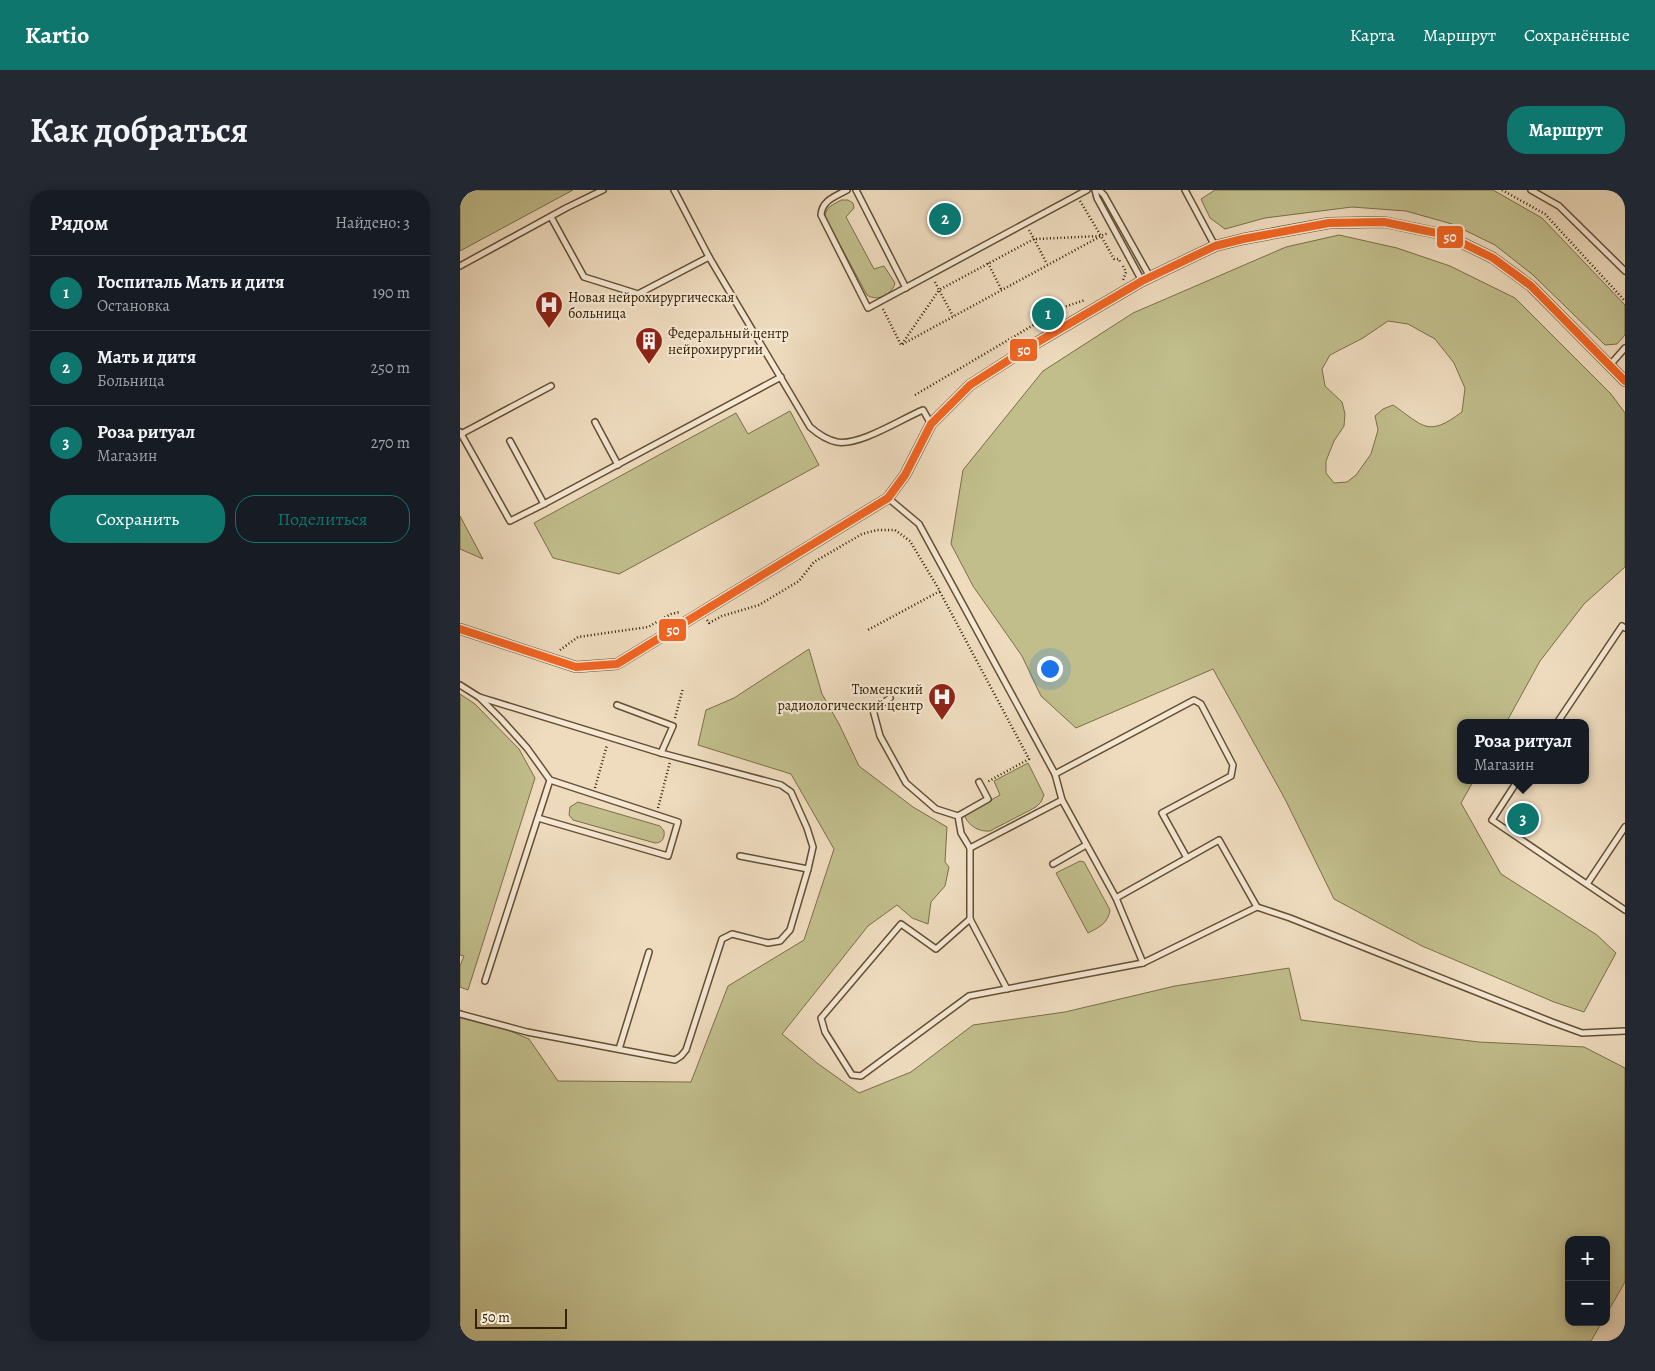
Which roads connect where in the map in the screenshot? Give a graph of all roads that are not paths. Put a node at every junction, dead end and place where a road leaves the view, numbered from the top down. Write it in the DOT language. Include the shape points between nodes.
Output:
graph roads {
  1 [pos="603,190"];
  2 [pos="674,190"];
  3 [pos="847,190"];
  4 [pos="856,190"];
  5 [pos="1087,190"];
  6 [pos="1097,190"];
  7 [pos="1185,190"];
  8 [pos="1531,190"];
  9 [pos="551,217"];
  10 [pos="1215,246"];
  11 [pos="709,257"];
  12 [pos="460,266"];
  13 [pos="1625,271"];
  14 [pos="1146,279"];
  15 [pos="906,288"];
  16 [pos="1625,348"];
  17 [pos="1609,365"];
  18 [pos="781,377"];
  19 [pos="1625,381"];
  20 [pos="551,386"];
  21 [pos="595,422"];
  22 [pos="931,424"];
  23 [pos="461,433"];
  24 [pos="510,441"];
  25 [pos="618,465"];
  26 [pos="888,498"];
  27 [pos="544,504"];
  28 [pos="1625,628"];
  29 [pos="460,629"];
  30 [pos="460,685"];
  31 [pos="479,697"];
  32 [pos="890,698"];
  33 [pos="617,705"];
  34 [pos="1560,719"];
  35 [pos="661,753"];
  36 [pos="1055,774"];
  37 [pos="550,780"];
  38 [pos="980,784"];
  39 [pos="1515,784"];
  40 [pos="1062,800"];
  41 [pos="958,816"];
  42 [pos="538,818"];
  43 [pos="1625,827"];
  44 [pos="1086,846"];
  45 [pos="970,848"];
  46 [pos="740,856"];
  47 [pos="1186,858"];
  48 [pos="1053,864"];
  49 [pos="808,869"];
  50 [pos="1587,884"];
  51 [pos="1116,898"];
  52 [pos="1257,907"];
  53 [pos="1625,910"];
  54 [pos="970,919"];
  55 [pos="649,952"];
  56 [pos="1143,963"];
  57 [pos="485,981"];
  58 [pos="1007,989"];
  59 [pos="460,1014"];
  60 [pos="1625,1031"];
  61 [pos="619,1049"];
  1 -- 9 [label="lane"];
  2 -- 11 [label="lane"];
  3 -- 15 [label="lane" via="826,202 821,215 868,308"];
  4 -- 15 [label="lane"];
  5 -- 15 [label="lane"];
  6 -- 14 [label="lane" via="1104,195"];
  6 -- 14 [label="lane" via="1097,198"];
  7 -- 10 [label="lane"];
  8 -- 13 [label="lane" via="1559,206"];
  9 -- 11 [label="lane" via="584,277 638,294"];
  9 -- 12 [label="lane"];
  10 -- 14 [label="street"];
  10 -- 17 [label="street" via="1329,223 1384,222 1446,235 1493,258 1531,286"];
  11 -- 18 [label="lane"];
  14 -- 22 [label="street" via="970,385"];
  16 -- 17 [label="lane"];
  17 -- 19 [label="street"];
  18 -- 22 [label="lane" via="810,427 821,436 838,442 866,438 923,410"];
  18 -- 25 [label="lane"];
  20 -- 23 [label="lane"];
  21 -- 25 [label="lane"];
  22 -- 26 [label="street" via="905,475"];
  23 -- 27 [label="lane" via="510,521"];
  24 -- 27 [label="lane"];
  25 -- 27 [label="lane"];
  26 -- 29 [label="street" via="617,664 576,667"];
  26 -- 36 [label="lane" via="918,524"];
  28 -- 34 [label="lane" via="1622,626"];
  30 -- 31 [label="lane"];
  31 -- 35 [label="lane"];
  31 -- 37 [label="lane" via="527,748"];
  32 -- 41 [label="lane" via="873,710 880,736 906,783 936,809"];
  33 -- 35 [label="lane" via="673,726"];
  35 -- 49 [label="lane" via="781,785 791,792 812,847"];
  36 -- 40 [label="lane"];
  36 -- 47 [label="lane" via="1194,700 1201,704 1233,765 1231,776 1162,813"];
  37 -- 42 [label="lane"];
  37 -- 42 [label="lane" via="678,822 668,856"];
  38 -- 41 [label="lane" via="988,799"];
  39 -- 50 [label="lane" via="1492,820"];
  40 -- 44 [label="lane"];
  40 -- 45 [label="lane"];
  41 -- 45 [label="lane" via="961,833"];
  42 -- 57 [label="lane"];
  43 -- 50 [label="lane"];
  44 -- 48 [label="lane"];
  44 -- 51 [label="lane"];
  45 -- 54 [label="lane"];
  46 -- 49 [label="lane"];
  47 -- 51 [label="lane"];
  47 -- 52 [label="lane" via="1219,840"];
  49 -- 61 [label="lane" via="790,930 780,941 768,943 732,934 722,939 682,1056 675,1060"];
  50 -- 53 [label="lane"];
  51 -- 56 [label="lane"];
  52 -- 56 [label="lane"];
  52 -- 60 [label="lane" via="1575,1030"];
  54 -- 58 [label="lane"];
  54 -- 58 [label="lane" via="936,949 901,924 821,1018 825,1032 852,1075 861,1076 969,996"];
  55 -- 61 [label="lane"];
  56 -- 58 [label="lane"];
  59 -- 61 [label="lane" via="527,1032"];
}
